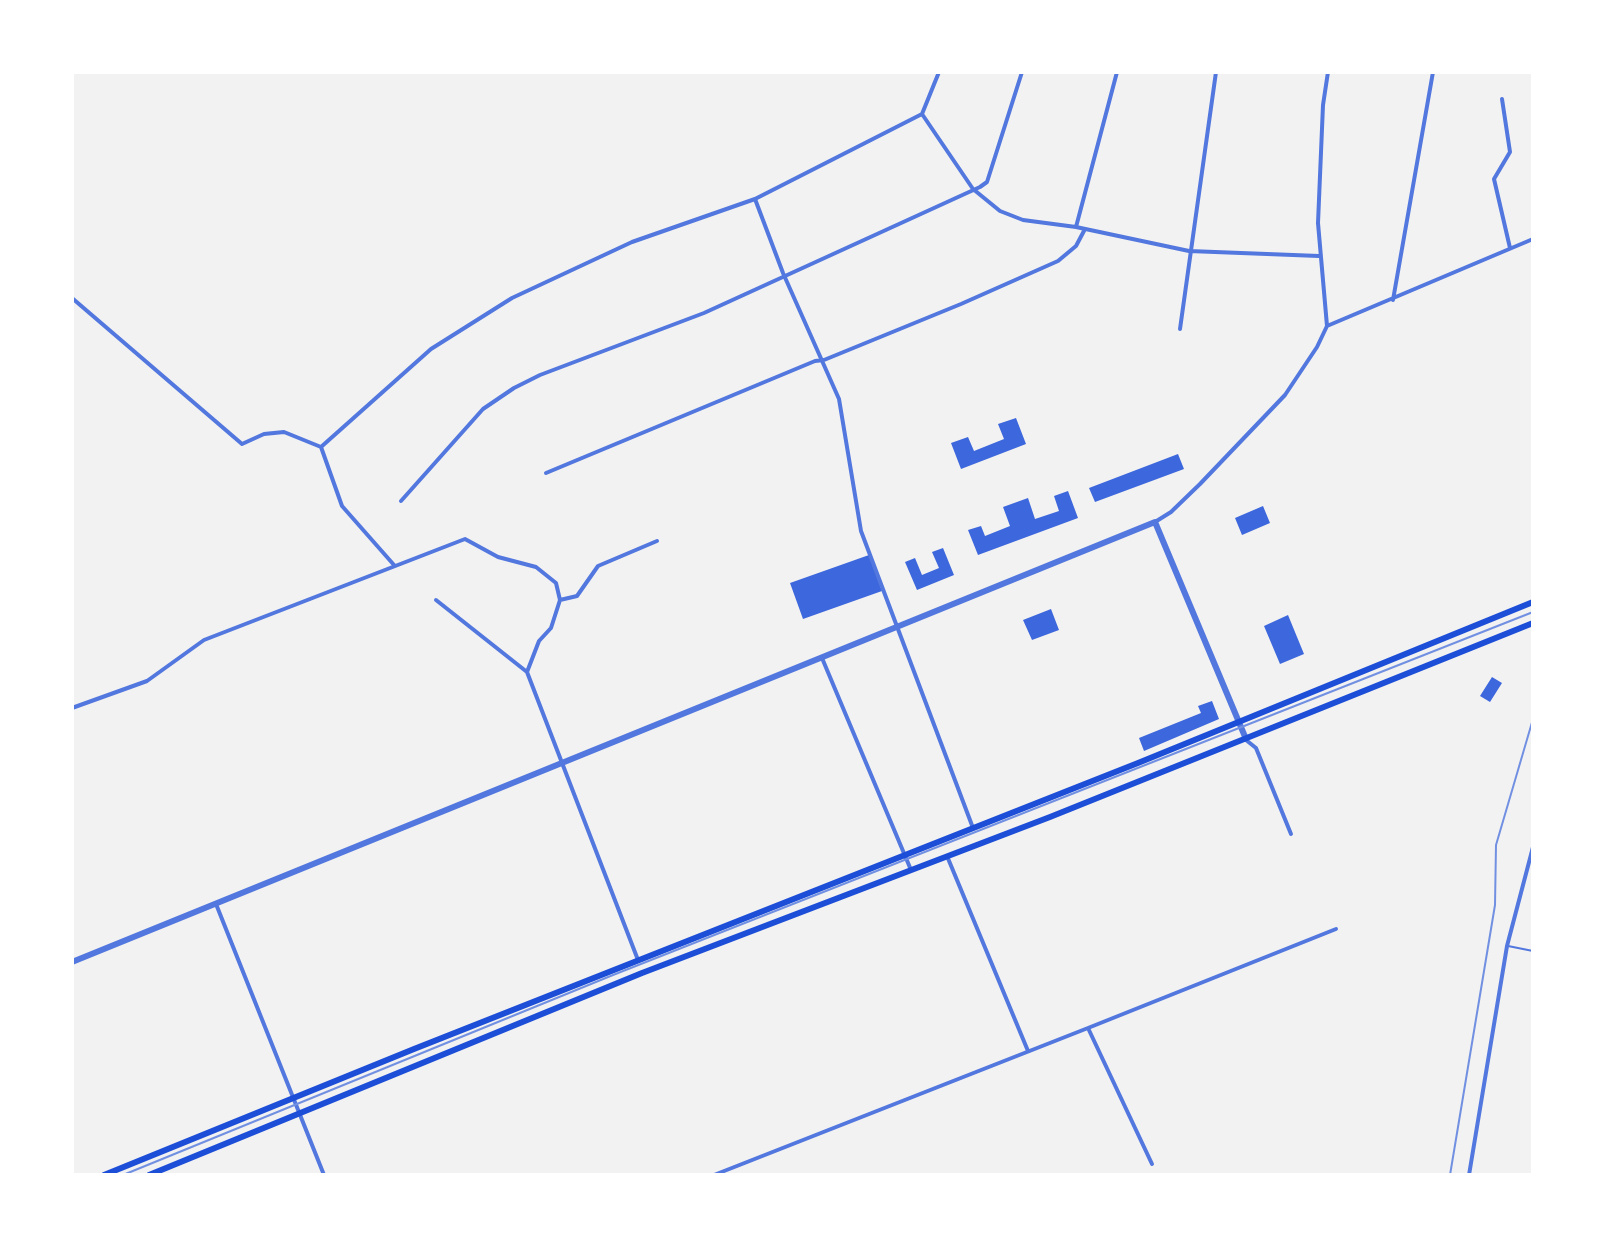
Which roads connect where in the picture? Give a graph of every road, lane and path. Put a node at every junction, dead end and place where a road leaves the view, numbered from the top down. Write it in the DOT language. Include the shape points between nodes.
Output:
graph roads {
  1 [pos="939,72"];
  2 [pos="1022,72"];
  3 [pos="1117,72"];
  4 [pos="1216,72"];
  5 [pos="1328,72"];
  6 [pos="1433,72"];
  7 [pos="1502,99"];
  8 [pos="922,114"];
  9 [pos="973,189"];
  10 [pos="755,199"];
  11 [pos="1076,227"];
  12 [pos="1085,229"];
  13 [pos="1533,239"];
  14 [pos="1510,248"];
  15 [pos="1189,251"];
  16 [pos="1319,256"];
  17 [pos="785,278"];
  18 [pos="72,298"];
  19 [pos="1393,300"];
  20 [pos="1327,326"];
  21 [pos="1180,329"];
  22 [pos="824,360"];
  23 [pos="321,447"];
  24 [pos="546,473"];
  25 [pos="401,501"];
  26 [pos="1155,522"];
  27 [pos="657,541"];
  28 [pos="394,566"];
  29 [pos="436,600"];
  30 [pos="560,600"];
  31 [pos="1533,602"];
  32 [pos="1533,623"];
  33 [pos="898,627"];
  34 [pos="822,658"];
  35 [pos="527,672"];
  36 [pos="72,708"];
  37 [pos="1237,722"];
  38 [pos="1246,739"];
  39 [pos="560,764"];
  40 [pos="973,828"];
  41 [pos="1291,834"];
  42 [pos="1533,847"];
  43 [pos="904,854"];
  44 [pos="947,856"];
  45 [pos="1531,862"];
  46 [pos="911,870"];
  47 [pos="216,904"];
  48 [pos="1336,929"];
  49 [pos="1507,946"];
  50 [pos="1533,951"];
  51 [pos="638,960"];
  52 [pos="72,962"];
  53 [pos="1088,1028"];
  54 [pos="1028,1051"];
  55 [pos="292,1099"];
  56 [pos="299,1115"];
  57 [pos="1152,1164"];
  58 [pos="104,1175"];
  59 [pos="149,1175"];
  60 [pos="324,1175"];
  61 [pos="714,1175"];
  62 [pos="1469,1175"];
  1 -- 8 [label="street"];
  2 -- 9 [label="street" via="987,182"];
  3 -- 11 [label="street"];
  4 -- 15 [label="street"];
  5 -- 16 [label="street"];
  6 -- 19 [label="street"];
  7 -- 14 [label="street" via="1510,152 1494,179"];
  8 -- 9 [label="street"];
  8 -- 10 [label="street"];
  9 -- 11 [label="street" via="1012,216"];
  9 -- 17 [label="street"];
  10 -- 17 [label="street"];
  10 -- 23 [label="street" via="632,242 512,298 431,349"];
  11 -- 12 [label="street"];
  12 -- 15 [label="street"];
  12 -- 22 [label="street" via="1076,246 1058,261"];
  13 -- 14 [label="street"];
  14 -- 19 [label="street"];
  15 -- 16 [label="street"];
  15 -- 21 [label="street"];
  16 -- 20 [label="street"];
  17 -- 22 [label="street"];
  17 -- 25 [label="street" via="514,388 483,409"];
  18 -- 23 [label="street" via="242,444 284,432"];
  19 -- 20 [label="street"];
  20 -- 26 [label="street" via="1285,395 1200,484"];
  22 -- 24 [label="street"];
  22 -- 33 [label="street" via="839,399 861,531"];
  23 -- 28 [label="street" via="342,506"];
  26 -- 33 [label="street"];
  26 -- 37 [label="street"];
  27 -- 30 [label="street" via="598,566 577,596"];
  28 -- 30 [label="street" via="465,539 498,557 536,567 556,583"];
  28 -- 36 [label="street" via="204,640 147,681"];
  29 -- 35 [label="street"];
  30 -- 35 [label="street"];
  31 -- 37 [label="main road"];
  32 -- 38 [label="main road"];
  33 -- 34 [label="street"];
  33 -- 40 [label="street"];
  34 -- 39 [label="street"];
  34 -- 43 [label="street"];
  35 -- 39 [label="street"];
  37 -- 38 [label="street"];
  37 -- 40 [label="main road"];
  38 -- 41 [label="street" via="1256,748"];
  38 -- 44 [label="main road"];
  39 -- 47 [label="street"];
  39 -- 51 [label="street"];
  40 -- 43 [label="main road"];
  42 -- 45 [label="street"];
  43 -- 46 [label="street"];
  43 -- 51 [label="main road"];
  44 -- 46 [label="main road"];
  44 -- 54 [label="street"];
  45 -- 49 [label="street"];
  46 -- 56 [label="main road"];
  47 -- 52 [label="street"];
  47 -- 55 [label="street"];
  48 -- 53 [label="street"];
  49 -- 50 [label="lane"];
  49 -- 62 [label="street"];
  51 -- 55 [label="main road"];
  53 -- 54 [label="street"];
  53 -- 57 [label="street"];
  54 -- 61 [label="street"];
  55 -- 56 [label="street"];
  55 -- 58 [label="main road"];
  56 -- 59 [label="main road"];
  56 -- 60 [label="street"];
}
